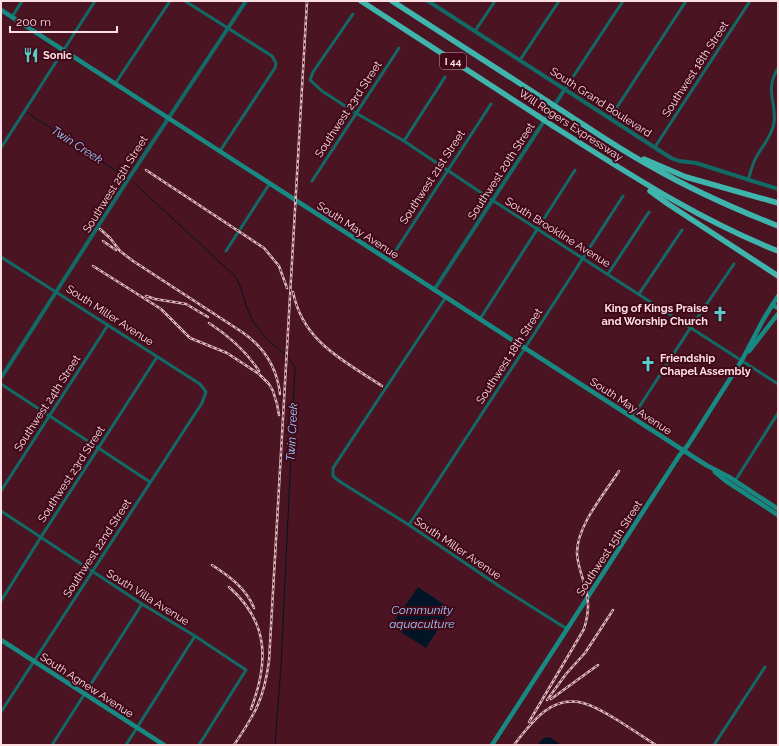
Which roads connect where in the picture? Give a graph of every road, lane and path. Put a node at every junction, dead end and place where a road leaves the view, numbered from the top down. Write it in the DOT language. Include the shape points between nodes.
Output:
graph roads {
  1 [pos="22,1"];
  2 [pos="96,1"];
  3 [pos="170,1"];
  4 [pos="185,1"];
  5 [pos="246,1"];
  6 [pos="360,1"];
  7 [pos="392,1"];
  8 [pos="429,1"];
  9 [pos="495,1"];
  10 [pos="559,1"];
  11 [pos="623,1"];
  12 [pos="686,1"];
  13 [pos="750,1"];
  14 [pos="1,10"];
  15 [pos="353,14"];
  16 [pos="12,17"];
  17 [pos="227,28"];
  18 [pos="475,31"];
  19 [pos="399,48"];
  20 [pos="63,50"];
  21 [pos="520,60"];
  22 [pos="778,68"];
  23 [pos="445,77"];
  24 [pos="115,84"];
  25 [pos="565,89"];
  26 [pos="491,104"];
  27 [pos="356,113"];
  28 [pos="168,118"];
  29 [pos="610,118"];
  30 [pos="404,141"];
  31 [pos="655,147"];
  32 [pos="1,148"];
  33 [pos="624,150"];
  34 [pos="220,151"];
  35 [pos="448,170"];
  36 [pos="576,170"];
  37 [pos="631,176"];
  38 [pos="748,180"];
  39 [pos="312,181"];
  40 [pos="270,183"];
  41 [pos="778,189"];
  42 [pos="623,196"];
  43 [pos="492,200"];
  44 [pos="778,203"];
  45 [pos="649,212"];
  46 [pos="778,226"];
  47 [pos="537,229"];
  48 [pos="682,230"];
  49 [pos="226,251"];
  50 [pos="778,251"];
  51 [pos="2,258"];
  52 [pos="583,258"];
  53 [pos="389,261"];
  54 [pos="1,262"];
  55 [pos="734,264"];
  56 [pos="608,274"];
  57 [pos="778,276"];
  58 [pos="434,290"];
  59 [pos="57,292"];
  60 [pos="639,294"];
  61 [pos="778,296"];
  62 [pos="446,297"];
  63 [pos="772,305"];
  64 [pos="778,308"];
  65 [pos="778,314"];
  66 [pos="480,319"];
  67 [pos="108,324"];
  68 [pos="691,327"];
  69 [pos="525,348"];
  70 [pos="157,356"];
  71 [pos="742,360"];
  72 [pos="1,378"];
  73 [pos="1,384"];
  74 [pos="778,384"];
  75 [pos="206,392"];
  76 [pos="778,413"];
  77 [pos="50,416"];
  78 [pos="632,418"];
  79 [pos="99,448"];
  80 [pos="684,451"];
  81 [pos="150,482"];
  82 [pos="733,483"];
  83 [pos="1,492"];
  84 [pos="778,509"];
  85 [pos="1,511"];
  86 [pos="778,515"];
  87 [pos="409,525"];
  88 [pos="41,537"];
  89 [pos="92,571"];
  90 [pos="1,601"];
  91 [pos="142,604"];
  92 [pos="567,628"];
  93 [pos="195,636"];
  94 [pos="1,640"];
  95 [pos="34,661"];
  96 [pos="765,667"];
  97 [pos="85,694"];
  98 [pos="1,712"];
  99 [pos="137,728"];
  100 [pos="52,745"];
  101 [pos="126,745"];
  102 [pos="164,745"];
  103 [pos="199,745"];
  104 [pos="492,745"];
  105 [pos="714,745"];
  1 -- 16 [label="street"];
  2 -- 20 [label="street"];
  3 -- 24 [label="street"];
  4 -- 17 [label="street"];
  5 -- 17 [label="street, Southwest 25th Street"];
  6 -- 37 [label="highway, Will Rogers Expressway / I 44, bridge"];
  7 -- 33 [label="highway, Will Rogers Expressway / I 44, bridge"];
  8 -- 18 [label="street, South Grand Boulevard"];
  9 -- 18 [label="street"];
  10 -- 21 [label="street"];
  11 -- 25 [label="street, Southwest 20th Street"];
  12 -- 29 [label="street"];
  13 -- 31 [label="street, Southwest 18th Street"];
  14 -- 16 [label="main road, South May Avenue"];
  15 -- 27 [label="street, South Brookline Avenue" via="310,80"];
  16 -- 20 [label="main road, South May Avenue"];
  17 -- 28 [label="street, Southwest 25th Street"];
  17 -- 34 [label="street" via="272,56 276,62 275,68"];
  18 -- 21 [label="street, South Grand Boulevard"];
  19 -- 27 [label="street, Southwest 23rd Street"];
  20 -- 24 [label="main road, South May Avenue"];
  20 -- 32 [label="street"];
  21 -- 25 [label="street, South Grand Boulevard"];
  22 -- 38 [label="street" via="771,87 773,127 755,159"];
  23 -- 30 [label="street"];
  24 -- 28 [label="main road, South May Avenue"];
  25 -- 29 [label="street, South Grand Boulevard"];
  25 -- 43 [label="street, Southwest 20th Street"];
  26 -- 35 [label="street, Southwest 21st Street"];
  27 -- 30 [label="street, South Brookline Avenue"];
  27 -- 39 [label="street, Southwest 23rd Street"];
  28 -- 34 [label="main road, South May Avenue"];
  28 -- 59 [label="street, Southwest 25th Street"];
  29 -- 31 [label="street, South Grand Boulevard"];
  30 -- 35 [label="street, South Brookline Avenue"];
  31 -- 38 [label="street, South Grand Boulevard" via="679,161 696,163"];
  33 -- 44 [label="highway" via="686,177"];
  33 -- 46 [label="highway, Will Rogers Expressway / I 44" via="693,189"];
  34 -- 40 [label="main road, South May Avenue"];
  35 -- 43 [label="street, South Brookline Avenue"];
  35 -- 53 [label="street, Southwest 21st Street"];
  36 -- 47 [label="street"];
  37 -- 50 [label="highway, Will Rogers Expressway / I 44" via="712,221"];
  37 -- 57 [label="highway" via="668,204"];
  38 -- 41 [label="street, South Grand Boulevard"];
  40 -- 49 [label="street"];
  40 -- 53 [label="main road, South May Avenue"];
  42 -- 52 [label="street, Southwest 18th Street"];
  43 -- 47 [label="street, South Brookline Avenue"];
  43 -- 58 [label="street, Southwest 20th Street"];
  45 -- 56 [label="street"];
  47 -- 52 [label="street, South Brookline Avenue"];
  47 -- 66 [label="street"];
  48 -- 60 [label="street"];
  51 -- 54 [label="street"];
  51 -- 59 [label="street, South Miller Avenue"];
  52 -- 56 [label="street, South Brookline Avenue"];
  52 -- 69 [label="street, Southwest 18th Street"];
  53 -- 58 [label="main road, South May Avenue"];
  55 -- 68 [label="street"];
  56 -- 60 [label="street, South Brookline Avenue"];
  58 -- 62 [label="main road, South May Avenue"];
  59 -- 67 [label="street, South Miller Avenue"];
  59 -- 72 [label="street, Southwest 25th Street"];
  60 -- 68 [label="street, South Brookline Avenue"];
  61 -- 63 [label="main road, Southwest 15th Street"];
  62 -- 66 [label="main road, South May Avenue"];
  62 -- 87 [label="street, South Miller Avenue" via="333,468 333,476 339,481"];
  63 -- 64 [label="main road"];
  63 -- 71 [label="main road, Southwest 15th Street"];
  65 -- 71 [label="main road, Southwest 15th Street"];
  66 -- 69 [label="main road, South May Avenue"];
  67 -- 70 [label="street, South Miller Avenue"];
  67 -- 77 [label="street, Southwest 24th Street"];
  68 -- 71 [label="street, South Brookline Avenue"];
  68 -- 78 [label="street"];
  69 -- 78 [label="main road, South May Avenue"];
  69 -- 87 [label="street, Southwest 18th Street"];
  70 -- 75 [label="street, South Miller Avenue" via="200,384"];
  70 -- 79 [label="street, Southwest 23rd Street"];
  71 -- 74 [label="street, South Brookline Avenue"];
  71 -- 80 [label="main road, Southwest 15th Street"];
  73 -- 77 [label="street"];
  75 -- 81 [label="street, Southwest 22nd Street" via="202,403"];
  76 -- 82 [label="street"];
  77 -- 79 [label="street"];
  77 -- 83 [label="street, Southwest 24th Street"];
  78 -- 80 [label="main road, South May Avenue"];
  79 -- 81 [label="street"];
  79 -- 88 [label="street, Southwest 23rd Street"];
  80 -- 82 [label="main road, South May Avenue"];
  80 -- 92 [label="main road, Southwest 15th Street"];
  81 -- 89 [label="street, Southwest 22nd Street"];
  82 -- 84 [label="main road, South May Avenue"];
  82 -- 86 [label="main road, South May Avenue"];
  85 -- 88 [label="street, South Villa Avenue"];
  87 -- 92 [label="street, South Miller Avenue"];
  88 -- 89 [label="street, South Villa Avenue"];
  88 -- 90 [label="street, Southwest 23rd Street"];
  89 -- 91 [label="street, South Villa Avenue"];
  89 -- 95 [label="street, Southwest 22nd Street"];
  91 -- 93 [label="street, South Villa Avenue"];
  91 -- 97 [label="street"];
  92 -- 104 [label="main road, Southwest 15th Street"];
  93 -- 99 [label="street"];
  93 -- 103 [label="street, South Villa Avenue" via="246,670"];
  94 -- 95 [label="main road, South Agnew Avenue"];
  95 -- 97 [label="main road, South Agnew Avenue"];
  95 -- 98 [label="street, Southwest 22nd Street"];
  96 -- 105 [label="street"];
  97 -- 99 [label="main road, South Agnew Avenue"];
  97 -- 100 [label="street"];
  99 -- 101 [label="street"];
  99 -- 102 [label="main road, South Agnew Avenue"];
}
